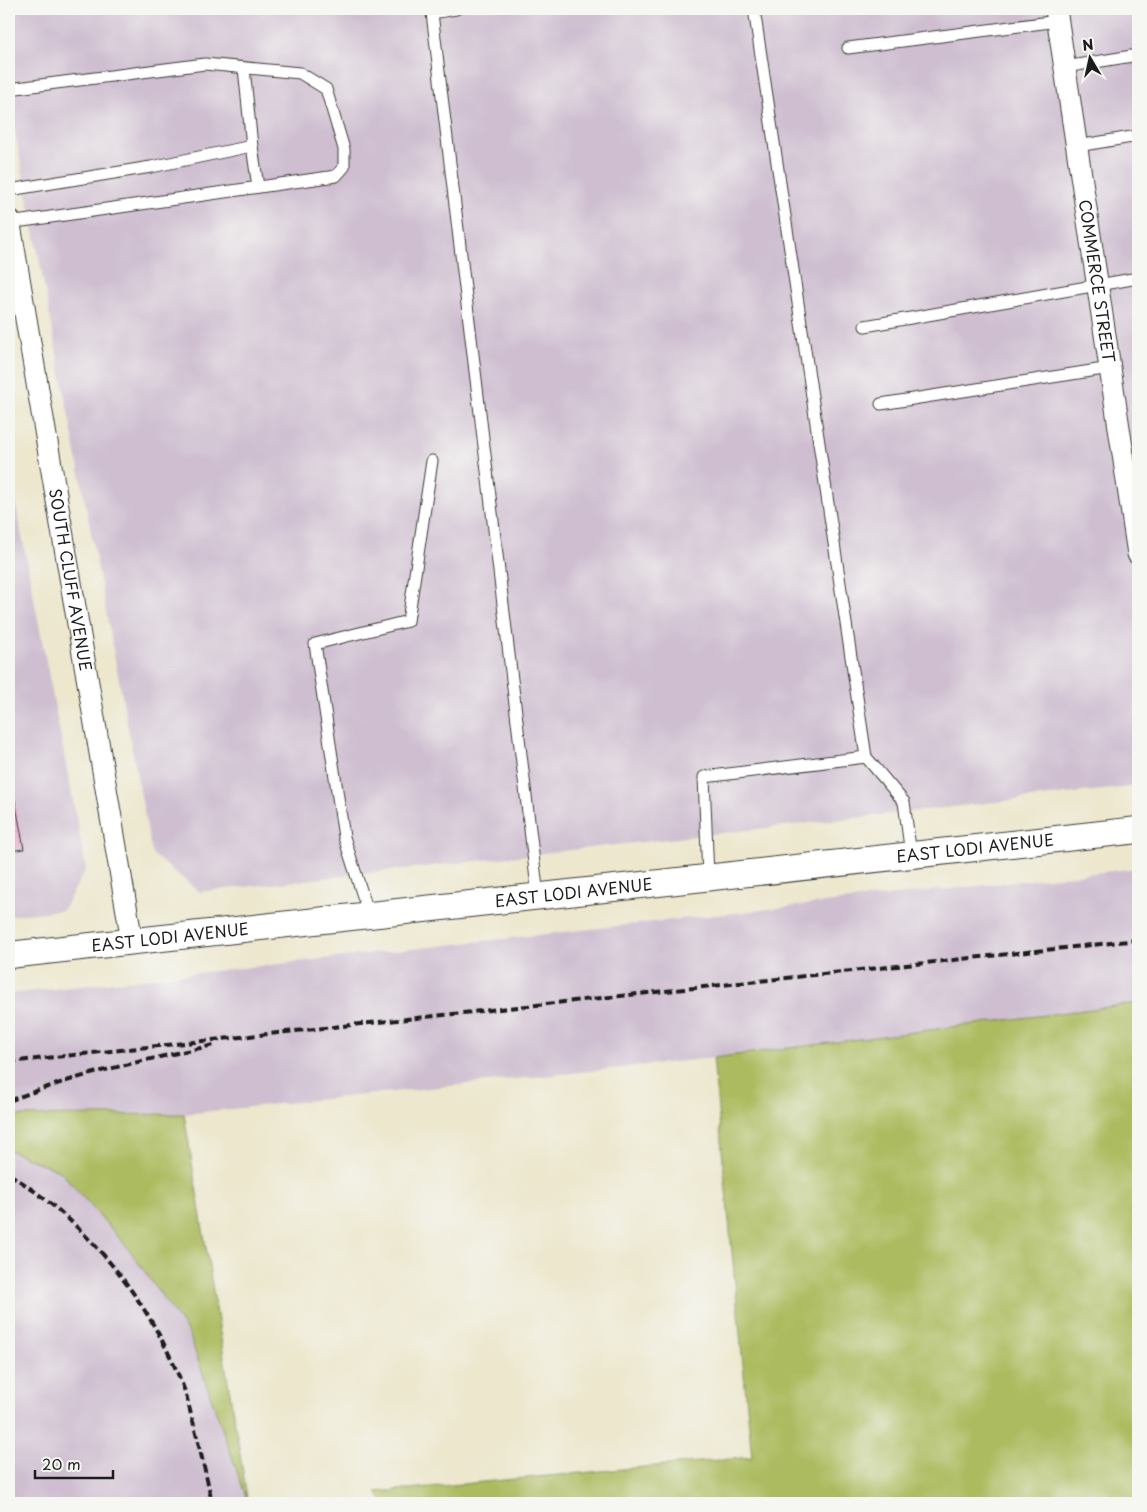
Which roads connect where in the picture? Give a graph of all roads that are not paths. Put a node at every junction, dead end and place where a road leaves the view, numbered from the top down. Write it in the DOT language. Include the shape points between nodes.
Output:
graph roads {
  1 [pos="456,9"];
  2 [pos="754,9"];
  3 [pos="1057,15"];
  4 [pos="848,48"];
  5 [pos="1138,55"];
  6 [pos="1065,67"];
  7 [pos="244,68"];
  8 [pos="9,90"];
  9 [pos="1138,136"];
  10 [pos="252,146"];
  11 [pos="1077,146"];
  12 [pos="258,187"];
  13 [pos="9,190"];
  14 [pos="9,219"];
  15 [pos="9,223"];
  16 [pos="1138,278"];
  17 [pos="1098,285"];
  18 [pos="865,326"];
  19 [pos="1110,368"];
  20 [pos="881,404"];
  21 [pos="432,461"];
  22 [pos="1134,496"];
  23 [pos="1138,554"];
  24 [pos="866,756"];
  25 [pos="1138,830"];
  26 [pos="910,855"];
  27 [pos="708,877"];
  28 [pos="538,896"];
  29 [pos="369,915"];
  30 [pos="132,941"];
  31 [pos="9,955"];
  1 -- 28 [label="lane" via="432,13"];
  2 -- 24 [label="lane"];
  3 -- 4 [label="lane"];
  3 -- 6 [label="street, COMMERCE STREET"];
  5 -- 6 [label="lane"];
  6 -- 11 [label="street, COMMERCE STREET"];
  7 -- 8 [label="lane" via="205,64"];
  7 -- 10 [label="lane"];
  7 -- 12 [label="lane" via="300,73 326,88 344,149 344,167 336,176"];
  9 -- 11 [label="lane"];
  10 -- 12 [label="lane"];
  10 -- 13 [label="lane" via="151,167"];
  11 -- 17 [label="street, COMMERCE STREET"];
  12 -- 15 [label="lane"];
  14 -- 15 [label="street, SOUTH CLUFF AVENUE"];
  15 -- 30 [label="street, SOUTH CLUFF AVENUE"];
  16 -- 17 [label="lane"];
  17 -- 18 [label="lane"];
  17 -- 19 [label="street, COMMERCE STREET"];
  19 -- 20 [label="lane"];
  19 -- 22 [label="street, COMMERCE STREET"];
  21 -- 29 [label="lane" via="408,620 315,644 344,837"];
  22 -- 23 [label="street, COMMERCE STREET"];
  24 -- 26 [label="lane" via="904,802"];
  24 -- 27 [label="lane" via="704,777"];
  25 -- 26 [label="street, EAST LODI AVENUE"];
  26 -- 27 [label="street, EAST LODI AVENUE"];
  27 -- 28 [label="street, EAST LODI AVENUE"];
  28 -- 29 [label="street, EAST LODI AVENUE"];
  29 -- 30 [label="street, EAST LODI AVENUE"];
  30 -- 31 [label="street, EAST LODI AVENUE"];
}
